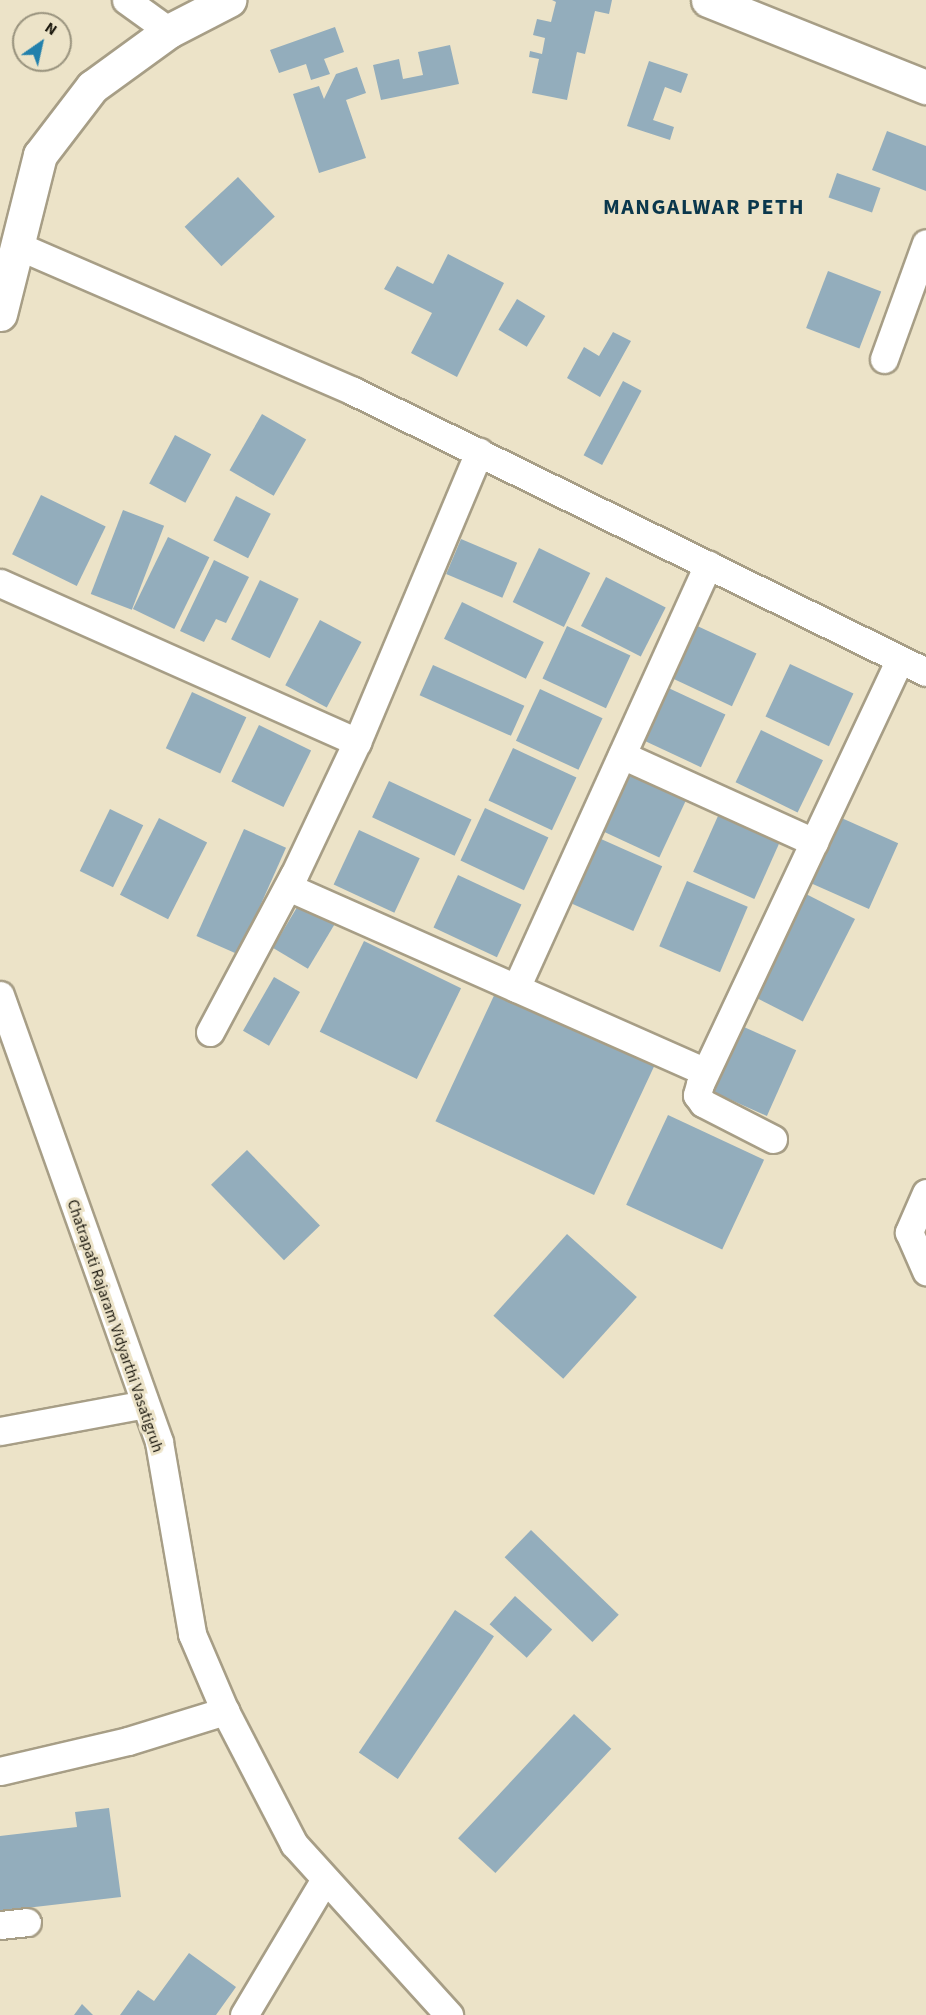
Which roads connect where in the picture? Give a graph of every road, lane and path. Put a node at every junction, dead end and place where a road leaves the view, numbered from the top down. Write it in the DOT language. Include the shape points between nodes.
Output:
graph roads {
  1 [pos="126,0"];
  2 [pos="230,0"];
  3 [pos="708,0"];
  4 [pos="169,31"];
  5 [pos="926,87"];
  6 [pos="926,243"];
  7 [pos="16,245"];
  8 [pos="0,314"];
  9 [pos="884,358"];
  10 [pos="479,452"];
  11 [pos="708,565"];
  12 [pos="0,584"];
  13 [pos="899,661"];
  14 [pos="926,672"];
  15 [pos="357,742"];
  16 [pos="622,755"];
  17 [pos="814,842"];
  18 [pos="288,887"];
  19 [pos="516,988"];
  20 [pos="0,995"];
  21 [pos="210,1032"];
  22 [pos="705,1072"];
  23 [pos="773,1139"];
  24 [pos="926,1192"];
  25 [pos="926,1271"];
  26 [pos="145,1404"];
  27 [pos="0,1431"];
  28 [pos="225,1711"];
  29 [pos="0,1772"];
  30 [pos="325,1879"];
  31 [pos="27,1922"];
  32 [pos="0,1925"];
  33 [pos="244,2015"];
  34 [pos="449,2015"];
  1 -- 4 [label="street"];
  2 -- 4 [label="street"];
  3 -- 5 [label="street"];
  4 -- 7 [label="street" via="92,87 40,155"];
  6 -- 9 [label="street"];
  7 -- 8 [label="street"];
  7 -- 10 [label="street" via="353,391"];
  10 -- 11 [label="street"];
  10 -- 15 [label="street"];
  11 -- 13 [label="street"];
  11 -- 16 [label="street"];
  12 -- 15 [label="street"];
  13 -- 14 [label="street"];
  13 -- 17 [label="street"];
  15 -- 18 [label="street"];
  16 -- 17 [label="street"];
  16 -- 19 [label="street"];
  17 -- 22 [label="street"];
  18 -- 19 [label="street"];
  18 -- 21 [label="street"];
  19 -- 22 [label="street"];
  20 -- 26 [label="street, Chatrapati Rajaram Vidyarthi Vasatigruh"];
  22 -- 23 [label="street" via="697,1095 703,1103"];
  24 -- 25 [label="street" via="909,1232"];
  26 -- 27 [label="street"];
  26 -- 28 [label="street, Chatrapati Rajaram Vidyarthi Vasatigruh" via="159,1443 192,1634"];
  28 -- 29 [label="street" via="128,1741"];
  28 -- 30 [label="street, Chatrapati Rajaram Vidyarthi Vasatigruh" via="294,1844"];
  30 -- 33 [label="street"];
  30 -- 34 [label="street, Chatrapati Rajaram Vidyarthi Vasatigruh"];
  31 -- 32 [label="street"];
}
